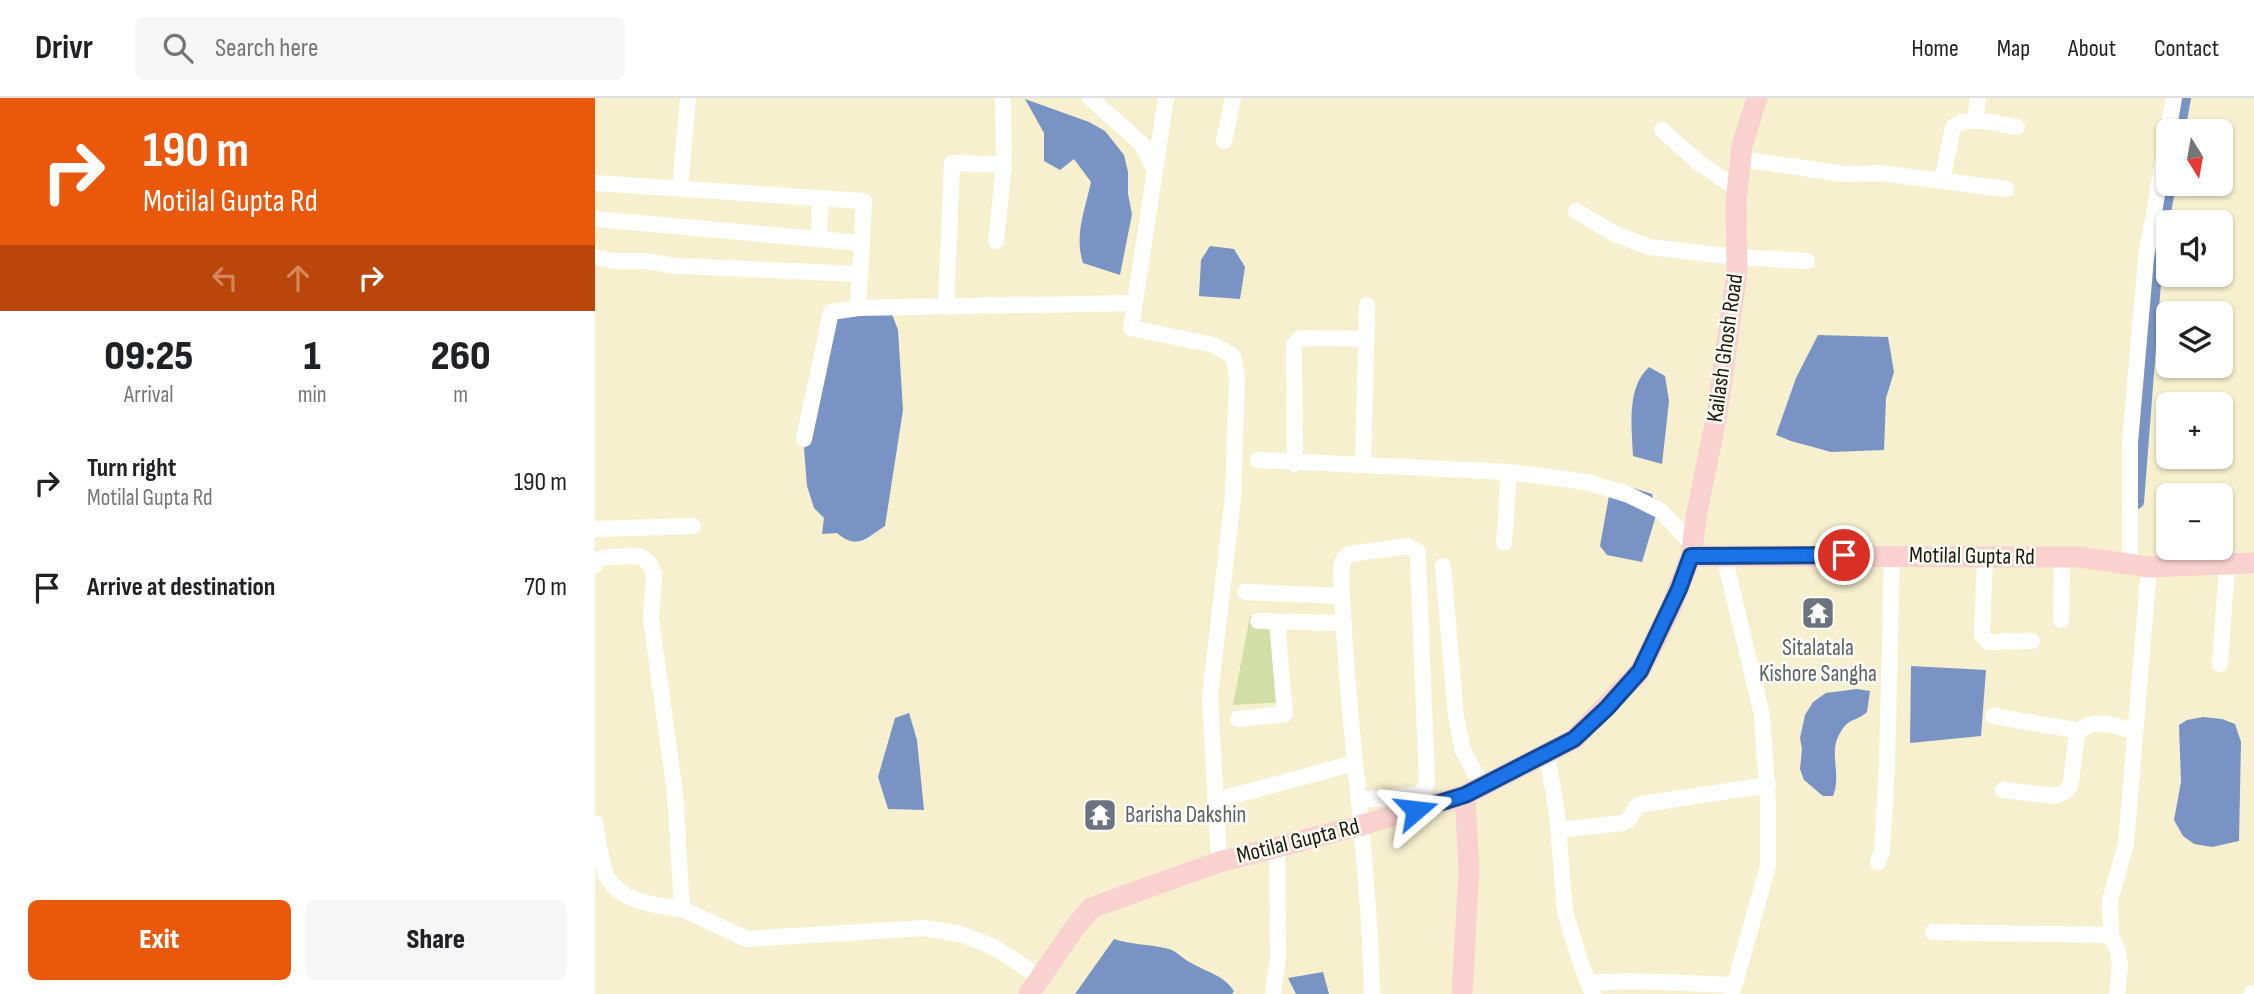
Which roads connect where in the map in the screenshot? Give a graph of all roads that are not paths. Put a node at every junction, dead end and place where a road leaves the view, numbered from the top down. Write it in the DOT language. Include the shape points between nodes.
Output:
graph roads {
  1 [pos="688,98"];
  2 [pos="1003,98"];
  3 [pos="1090,98"];
  4 [pos="1166,98"];
  5 [pos="1233,98"];
  6 [pos="1757,98"];
  7 [pos="1978,98"];
  8 [pos="2174,98"];
  9 [pos="1975,121"];
  10 [pos="2017,127"];
  11 [pos="1662,130"];
  12 [pos="1224,141"];
  13 [pos="1741,159"];
  14 [pos="1004,165"];
  15 [pos="1154,169"];
  16 [pos="1942,181"];
  17 [pos="595,183"];
  18 [pos="680,188"];
  19 [pos="1737,189"];
  20 [pos="2005,189"];
  21 [pos="820,198"];
  22 [pos="1576,211"];
  23 [pos="595,219"];
  24 [pos="819,239"];
  25 [pos="996,241"];
  26 [pos="862,243"];
  27 [pos="595,257"];
  28 [pos="1736,257"];
  29 [pos="1807,261"];
  30 [pos="860,274"];
  31 [pos="1134,303"];
  32 [pos="1367,305"];
  33 [pos="946,307"];
  34 [pos="858,308"];
  35 [pos="1367,339"];
  36 [pos="804,439"];
  37 [pos="1258,460"];
  38 [pos="1295,464"];
  39 [pos="1363,465"];
  40 [pos="1509,472"];
  41 [pos="693,526"];
  42 [pos="595,529"];
  43 [pos="1504,543"];
  44 [pos="1692,550"];
  45 [pos="1892,555"];
  46 [pos="1724,556"];
  47 [pos="1985,557"];
  48 [pos="2062,557"];
  49 [pos="2254,563"];
  50 [pos="2227,564"];
  51 [pos="595,565"];
  52 [pos="1443,566"];
  53 [pos="2139,566"];
  54 [pos="1245,592"];
  55 [pos="1342,596"];
  56 [pos="2061,620"];
  57 [pos="1258,621"];
  58 [pos="1277,622"];
  59 [pos="1344,623"];
  60 [pos="2032,640"];
  61 [pos="2220,664"];
  62 [pos="1993,716"];
  63 [pos="1238,719"];
  64 [pos="2080,731"];
  65 [pos="2135,731"];
  66 [pos="1547,753"];
  67 [pos="1355,763"];
  68 [pos="1768,785"];
  69 [pos="2003,790"];
  70 [pos="1474,791"];
  71 [pos="1228,797"];
  72 [pos="1359,800"];
  73 [pos="595,823"];
  74 [pos="1362,825"];
  75 [pos="1559,830"];
  76 [pos="1277,847"];
  77 [pos="1219,862"];
  78 [pos="1878,862"];
  79 [pos="682,909"];
  80 [pos="1933,932"];
  81 [pos="2111,935"];
  82 [pos="1034,986"];
  83 [pos="1590,989"];
  84 [pos="1733,990"];
  85 [pos="1273,994"];
  86 [pos="1371,994"];
  87 [pos="1462,994"];
  88 [pos="2117,994"];
  1 -- 18 [label="street"];
  2 -- 14 [label="street"];
  3 -- 15 [label="street" via="1142,144"];
  4 -- 15 [label="street"];
  5 -- 12 [label="street"];
  6 -- 13 [label="street, Kailash Ghosh Road"];
  7 -- 9 [label="street"];
  8 -- 53 [label="street" via="2147,258 2130,443"];
  9 -- 10 [label="street"];
  9 -- 16 [label="street" via="1964,120 1953,127"];
  11 -- 19 [label="street"];
  13 -- 16 [label="street" via="1845,174 1880,173"];
  13 -- 19 [label="street, Kailash Ghosh Road"];
  14 -- 25 [label="street"];
  14 -- 33 [label="street" via="952,163"];
  15 -- 31 [label="street"];
  16 -- 20 [label="street"];
  17 -- 18 [label="street"];
  18 -- 21 [label="street"];
  19 -- 28 [label="street, Kailash Ghosh Road"];
  21 -- 24 [label="street"];
  21 -- 26 [label="street" via="865,201"];
  22 -- 28 [label="street" via="1649,247"];
  23 -- 24 [label="street"];
  24 -- 26 [label="street"];
  26 -- 30 [label="street"];
  27 -- 30 [label="street" via="676,266"];
  28 -- 29 [label="street"];
  28 -- 44 [label="street, Kailash Ghosh Road" via="1717,414"];
  30 -- 34 [label="street"];
  31 -- 33 [label="street"];
  31 -- 77 [label="street" via="1131,328 1214,345 1233,356 1237,377 1233,497 1210,696"];
  32 -- 35 [label="street"];
  33 -- 34 [label="street"];
  34 -- 36 [label="street" via="831,312"];
  35 -- 38 [label="street" via="1296,341"];
  35 -- 39 [label="street"];
  37 -- 38 [label="street"];
  38 -- 39 [label="street"];
  39 -- 40 [label="street"];
  40 -- 43 [label="street"];
  40 -- 44 [label="street" via="1587,482 1629,495 1661,511"];
  41 -- 42 [label="street"];
  44 -- 46 [label="street, Motilal Gupta Rd"];
  44 -- 66 [label="street, Motilal Gupta Rd" via="1640,671 1574,739"];
  45 -- 46 [label="street, Motilal Gupta Rd"];
  45 -- 47 [label="street, Motilal Gupta Rd"];
  45 -- 78 [label="street" via="1887,765"];
  46 -- 68 [label="street" via="1762,715"];
  47 -- 48 [label="street, Motilal Gupta Rd"];
  47 -- 60 [label="street" via="1983,639"];
  48 -- 53 [label="street, Motilal Gupta Rd"];
  48 -- 56 [label="street"];
  49 -- 50 [label="street, Motilal Gupta Rd"];
  50 -- 53 [label="street, Motilal Gupta Rd"];
  50 -- 61 [label="street"];
  51 -- 79 [label="street" via="605,557 640,556 654,574 651,619 675,793"];
  52 -- 70 [label="street" via="1455,717"];
  53 -- 65 [label="street"];
  54 -- 55 [label="street"];
  55 -- 59 [label="street"];
  55 -- 72 [label="street" via="1343,560 1349,554 1408,546 1417,552 1427,783 1417,795"];
  57 -- 58 [label="street"];
  58 -- 59 [label="street"];
  58 -- 63 [label="street" via="1285,714"];
  59 -- 67 [label="street"];
  62 -- 64 [label="street"];
  64 -- 65 [label="street" via="2098,723"];
  64 -- 69 [label="street" via="2069,789 2055,796"];
  65 -- 81 [label="street" via="2126,844 2110,900"];
  66 -- 70 [label="street, Motilal Gupta Rd"];
  66 -- 75 [label="street"];
  67 -- 71 [label="street"];
  67 -- 72 [label="street"];
  68 -- 75 [label="street" via="1659,800 1637,807 1623,823"];
  68 -- 84 [label="street" via="1768,866"];
  70 -- 74 [label="street, Motilal Gupta Rd"];
  70 -- 87 [label="street"];
  72 -- 74 [label="street"];
  73 -- 79 [label="street" via="605,874 612,885 649,904"];
  74 -- 76 [label="street, Motilal Gupta Rd"];
  74 -- 86 [label="street"];
  75 -- 83 [label="street" via="1565,912"];
  76 -- 77 [label="street, Motilal Gupta Rd"];
  76 -- 85 [label="street"];
  77 -- 82 [label="street, Motilal Gupta Rd" via="1091,908"];
  79 -- 82 [label="street" via="747,939 925,929 960,934 992,946"];
  80 -- 81 [label="street"];
  81 -- 88 [label="street" via="2118,952"];
  83 -- 84 [label="street" via="1629,981"];
}
